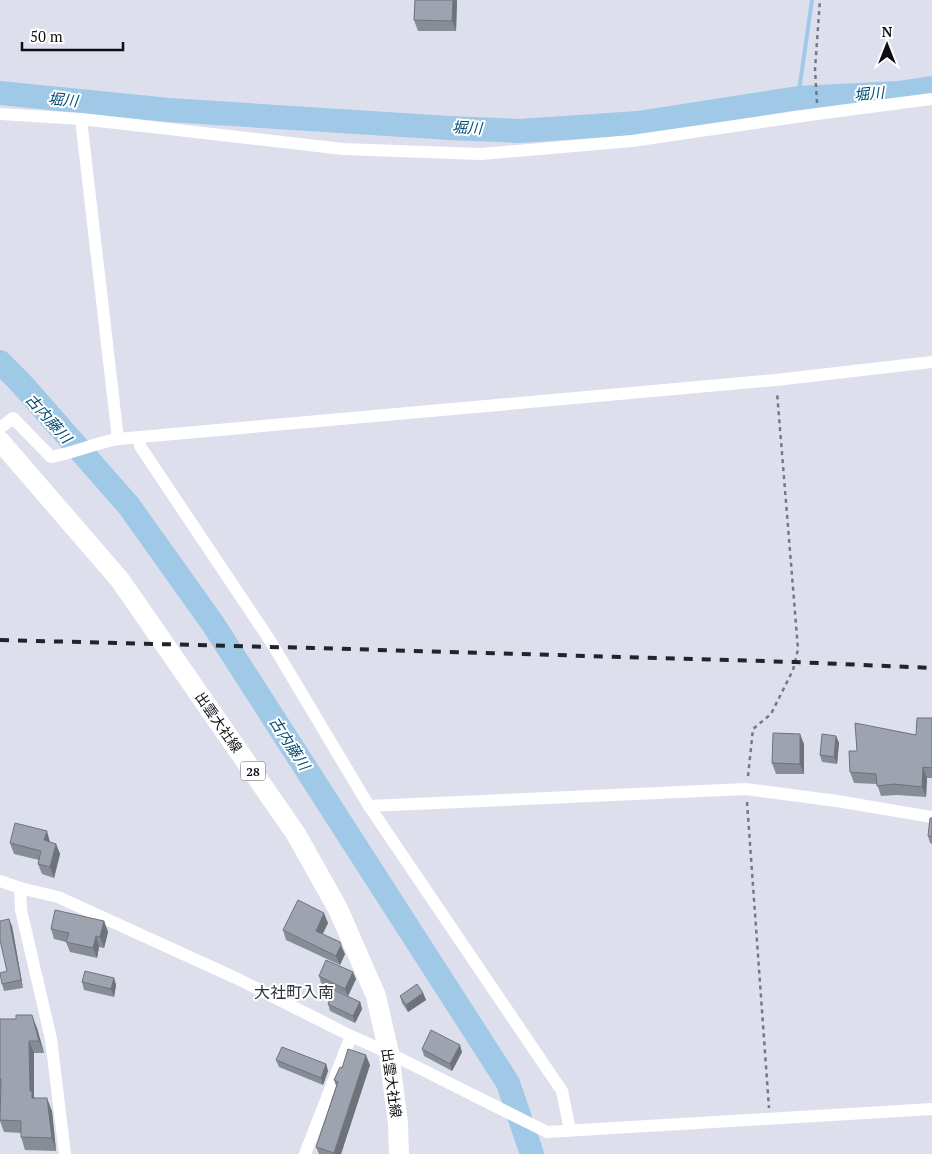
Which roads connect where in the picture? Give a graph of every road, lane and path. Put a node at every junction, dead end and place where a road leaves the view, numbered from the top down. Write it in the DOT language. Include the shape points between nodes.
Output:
graph roads {
  1 [pos="820,0"];
  2 [pos="932,99"];
  3 [pos="817,112"];
  4 [pos="0,114"];
  5 [pos="81,119"];
  6 [pos="932,362"];
  7 [pos="776,380"];
  8 [pos="0,428"];
  9 [pos="140,436"];
  10 [pos="118,438"];
  11 [pos="0,441"];
  12 [pos="746,789"];
  13 [pos="369,806"];
  14 [pos="932,817"];
  15 [pos="0,881"];
  16 [pos="20,888"];
  17 [pos="351,1036"];
  18 [pos="389,1053"];
  19 [pos="932,1109"];
  20 [pos="770,1119"];
  21 [pos="570,1130"];
  22 [pos="65,1154"];
  23 [pos="306,1154"];
  24 [pos="399,1154"];
  1 -- 3 [label="path" via="815,69"];
  2 -- 3 [label="street"];
  3 -- 5 [label="street" via="632,141 481,154 343,149"];
  4 -- 5 [label="street"];
  5 -- 10 [label="street"];
  6 -- 7 [label="street"];
  7 -- 9 [label="street"];
  7 -- 12 [label="path" via="798,649 793,670 771,714 753,729"];
  8 -- 10 [label="street" via="13,418 51,457"];
  9 -- 10 [label="street"];
  9 -- 13 [label="street" via="140,446 271,642"];
  11 -- 18 [label="main road, 出雲大社線 / 28" via="120,580 296,834 338,909 376,996"];
  12 -- 13 [label="street"];
  12 -- 14 [label="street"];
  12 -- 20 [label="path"];
  13 -- 21 [label="street" via="562,1091"];
  15 -- 16 [label="street"];
  16 -- 17 [label="street" via="58,897 238,978"];
  16 -- 22 [label="street" via="21,910 51,1039"];
  17 -- 18 [label="street"];
  17 -- 23 [label="street"];
  18 -- 21 [label="street" via="547,1132"];
  18 -- 24 [label="main road, 出雲大社線 / 28"];
  19 -- 20 [label="street"];
  20 -- 21 [label="street"];
}
